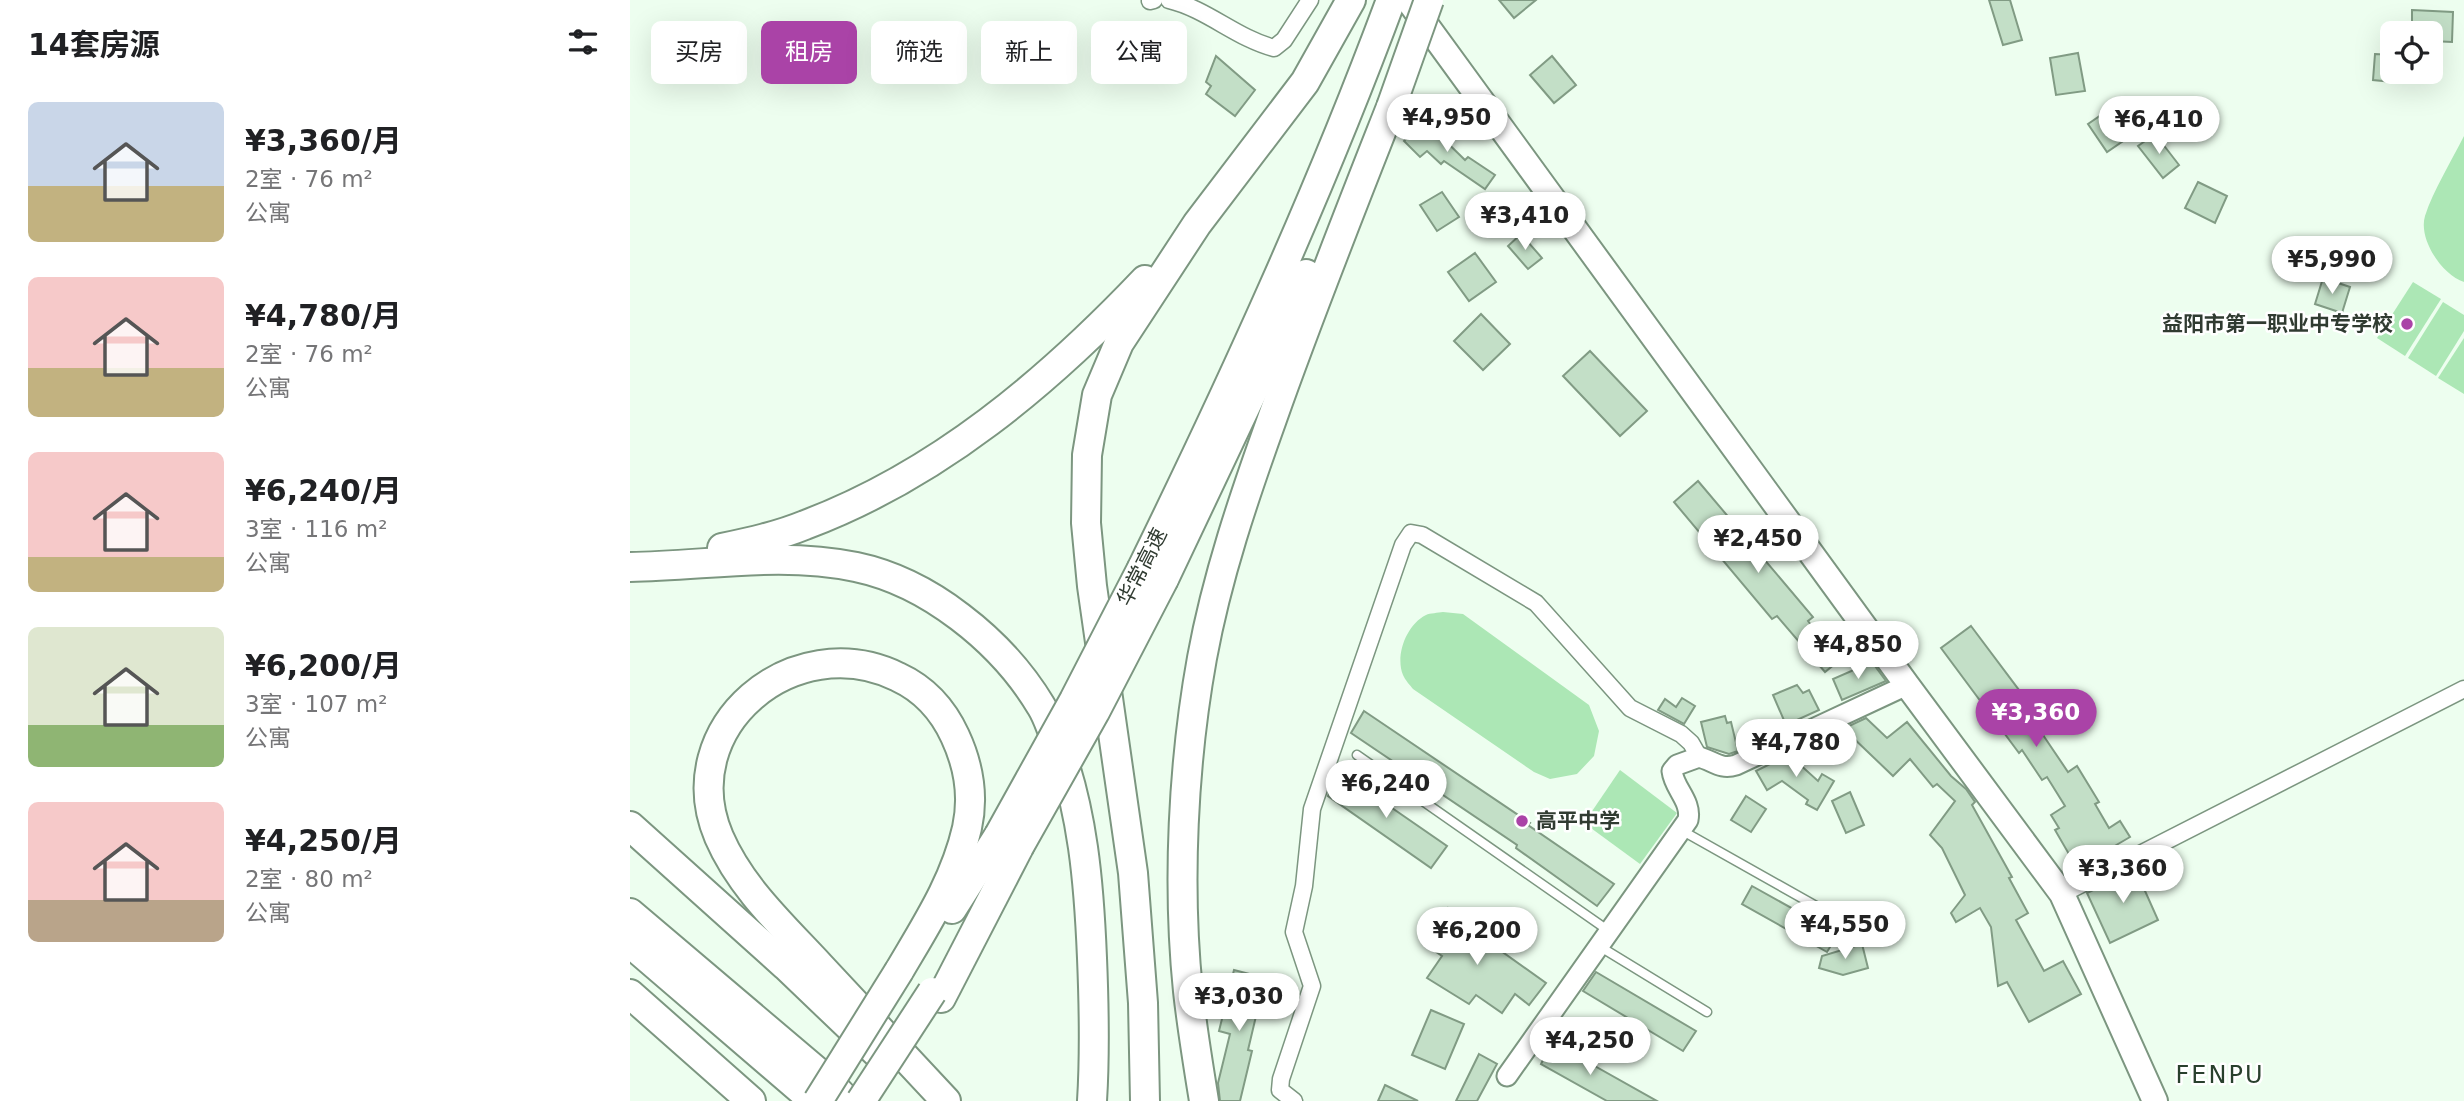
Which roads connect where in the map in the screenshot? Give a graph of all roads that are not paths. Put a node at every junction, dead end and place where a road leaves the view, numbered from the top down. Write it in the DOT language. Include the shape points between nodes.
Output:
graph roads {
  1 [pos="1169,0"];
  2 [pos="1310,0"];
  3 [pos="1351,0"];
  4 [pos="1391,0"];
  5 [pos="1408,0"];
  6 [pos="1416,0"];
  7 [pos="1429,0"];
  8 [pos="1378,92"];
  9 [pos="1197,224"];
  10 [pos="630,565"];
  11 [pos="1907,685"];
  12 [pos="2464,689"];
  13 [pos="1357,755"];
  14 [pos="1699,757"];
  15 [pos="630,826"];
  16 [pos="1681,830"];
  17 [pos="1009,841"];
  18 [pos="2062,894"];
  19 [pos="630,912"];
  20 [pos="1848,924"];
  21 [pos="1604,939"];
  22 [pos="630,943"];
  23 [pos="921,985"];
  24 [pos="630,994"];
  25 [pos="630,1010"];
  26 [pos="1707,1012"];
  27 [pos="1507,1076"];
  28 [pos="721,1101"];
  29 [pos="751,1101"];
  30 [pos="816,1101"];
  31 [pos="831,1101"];
  32 [pos="847,1101"];
  33 [pos="861,1101"];
  34 [pos="877,1101"];
  35 [pos="926,1101"];
  36 [pos="946,1101"];
  37 [pos="1092,1101"];
  38 [pos="1145,1101"];
  39 [pos="1204,1101"];
  40 [pos="1294,1101"];
  41 [pos="2155,1101"];
  1 -- 2 [label="street" via="1274,48"];
  3 -- 9 [label="highway" via="1305,82"];
  4 -- 8 [label="highway, 华常高速"];
  5 -- 11 [label="highway"];
  6 -- 8 [label="highway, 华常高速"];
  7 -- 8 [label="highway, bridge"];
  8 -- 17 [label="highway, 华常高速, bridge" via="1303,222 1153,574 1074,700"];
  8 -- 39 [label="highway" via="1218,585 1202,659 1187,770 1183,868 1188,990"];
  9 -- 10 [label="highway" via="1068,358 963,442 903,479 804,526 696,554"];
  9 -- 38 [label="highway" via="1118,343 1097,395 1087,455 1086,523 1092,586 1133,873"];
  10 -- 37 [label="highway" via="808,559 859,567 908,584 942,603 1013,665 1043,708 1061,754 1084,849 1094,1013"];
  11 -- 14 [label="street" via="1736,765 1716,766"];
  11 -- 18 [label="highway"];
  12 -- 18 [label="street"];
  13 -- 21 [label="lane"];
  14 -- 16 [label="street" via="1672,771 1690,811"];
  14 -- 40 [label="street" via="1681,734 1630,708 1536,603 1422,535 1411,533 1312,809 1294,932 1312,986 1280,1090"];
  15 -- 35 [label="highway" via="786,966"];
  16 -- 20 [label="lane"];
  16 -- 21 [label="street"];
  17 -- 23 [label="highway"];
  17 -- 23 [label="highway, 华常高速"];
  18 -- 41 [label="highway"];
  19 -- 32 [label="highway"];
  21 -- 26 [label="lane"];
  21 -- 27 [label="street"];
  22 -- 30 [label="highway"];
  23 -- 30 [label="highway, bridge"];
  23 -- 31 [label="highway, 华常高速"];
  23 -- 33 [label="highway, 华常高速, bridge"];
  23 -- 34 [label="highway"];
  23 -- 36 [label="highway" via="967,827 971,789 965,757 934,701 880,668 846,662 815,664 784,675 757,691 723,733 711,765 710,802 719,836 738,873 767,909"];
  24 -- 29 [label="highway"];
  25 -- 28 [label="highway"];
}
